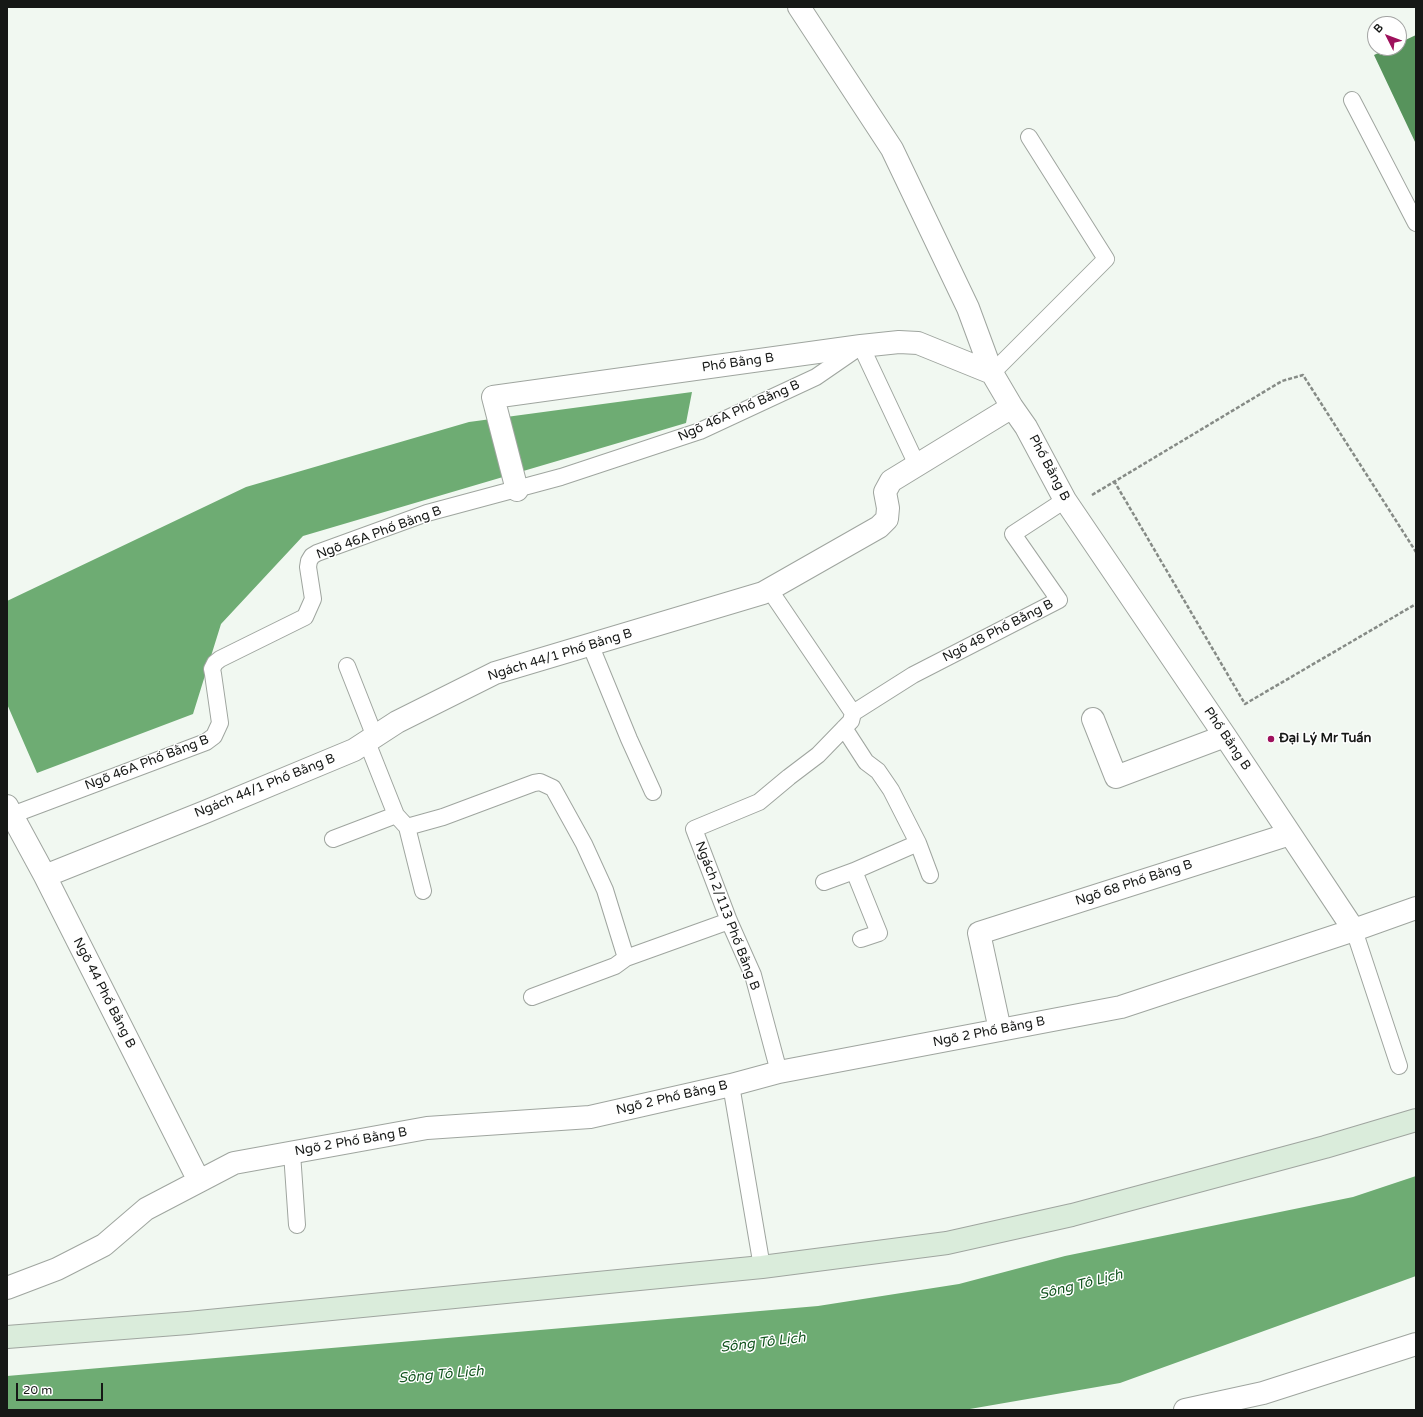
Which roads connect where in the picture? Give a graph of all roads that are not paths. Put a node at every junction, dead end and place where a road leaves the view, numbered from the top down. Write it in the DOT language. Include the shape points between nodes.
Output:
graph roads {
  1 [pos="799,7"];
  2 [pos="1352,100"];
  3 [pos="1029,137"];
  4 [pos="1416,223"];
  5 [pos="861,346"];
  6 [pos="992,373"];
  7 [pos="1012,407"];
  8 [pos="917,465"];
  9 [pos="516,486"];
  10 [pos="1068,504"];
  11 [pos="769,589"];
  12 [pos="590,644"];
  13 [pos="348,666"];
  14 [pos="853,713"];
  15 [pos="1093,719"];
  16 [pos="844,728"];
  17 [pos="1225,736"];
  18 [pos="371,739"];
  19 [pos="653,792"];
  20 [pos="9,810"];
  21 [pos="396,815"];
  22 [pos="407,827"];
  23 [pos="1290,834"];
  24 [pos="15,839"];
  25 [pos="333,839"];
  26 [pos="918,843"];
  27 [pos="854,872"];
  28 [pos="930,875"];
  29 [pos="44,876"];
  30 [pos="824,882"];
  31 [pos="423,891"];
  32 [pos="1416,908"];
  33 [pos="729,921"];
  34 [pos="1354,930"];
  35 [pos="861,939"];
  36 [pos="626,958"];
  37 [pos="532,997"];
  38 [pos="1000,1030"];
  39 [pos="1399,1066"];
  40 [pos="779,1072"];
  41 [pos="731,1085"];
  42 [pos="1416,1120"];
  43 [pos="292,1153"];
  44 [pos="199,1181"];
  45 [pos="297,1225"];
  46 [pos="762,1267"];
  47 [pos="7,1288"];
  48 [pos="7,1337"];
  49 [pos="1416,1344"];
  50 [pos="1198,1409"];
  1 -- 6 [label="street" via="892,149 968,308"];
  2 -- 4 [label="lane"];
  3 -- 6 [label="lane" via="1106,260"];
  5 -- 6 [label="street, Phố Bằng B" via="918,343"];
  5 -- 8 [label="lane"];
  5 -- 9 [label="lane, Ngõ 46A Phố Bằng B" via="816,377 700,431 561,478"];
  5 -- 9 [label="street, Phố Bằng B" via="495,405"];
  6 -- 7 [label="street, Phố Bằng B"];
  7 -- 8 [label="street, Ngách 44/1 Phố Bằng B"];
  7 -- 10 [label="street, Phố Bằng B" via="1026,427"];
  8 -- 11 [label="street, Ngách 44/1 Phố Bằng B" via="891,481 885,492 888,508 886,518 879,527"];
  9 -- 20 [label="lane, Ngõ 46A Phố Bằng B" via="426,513 312,556 308,567 313,599 305,617 215,663 212,669 220,723 214,736 206,742"];
  10 -- 14 [label="lane, Ngõ 48 Phố Bằng B" via="1012,534 1059,600 913,675"];
  10 -- 17 [label="street, Phố Bằng B"];
  11 -- 12 [label="street, Ngách 44/1 Phố Bằng B"];
  11 -- 14 [label="lane"];
  12 -- 18 [label="street, Ngách 44/1 Phố Bằng B" via="495,673 397,722"];
  12 -- 19 [label="lane"];
  13 -- 18 [label="lane"];
  14 -- 16 [label="lane" via="851,721"];
  15 -- 17 [label="street" via="1116,777"];
  16 -- 26 [label="lane" via="866,762 875,768 891,790"];
  16 -- 33 [label="lane, Ngách 2/113 Phố Bằng B" via="818,755 759,802 694,829"];
  17 -- 23 [label="street, Phố Bằng B"];
  18 -- 21 [label="lane"];
  18 -- 29 [label="street, Ngách 44/1 Phố Bằng B" via="354,750"];
  20 -- 24 [label="street, Ngõ 44 Phố Bằng B"];
  21 -- 22 [label="lane"];
  21 -- 25 [label="lane"];
  22 -- 31 [label="lane"];
  22 -- 36 [label="lane" via="443,817 534,783 540,782 553,788 584,844 605,890"];
  23 -- 34 [label="street, Phố Bằng B"];
  23 -- 38 [label="street, Ngõ 68 Phố Bằng B" via="979,933"];
  24 -- 29 [label="street, Ngõ 44 Phố Bằng B"];
  26 -- 27 [label="lane"];
  26 -- 28 [label="lane"];
  27 -- 30 [label="lane"];
  27 -- 35 [label="lane" via="879,933"];
  29 -- 44 [label="street, Ngõ 44 Phố Bằng B"];
  32 -- 34 [label="street"];
  33 -- 36 [label="lane"];
  33 -- 40 [label="lane, Ngách 2/113 Phố Bằng B" via="753,975"];
  34 -- 38 [label="street, Ngõ 2 Phố Bằng B" via="1121,1007"];
  34 -- 39 [label="lane"];
  36 -- 37 [label="lane" via="615,966"];
  38 -- 40 [label="street, Ngõ 2 Phố Bằng B"];
  40 -- 41 [label="street, Ngõ 2 Phố Bằng B"];
  41 -- 43 [label="street, Ngõ 2 Phố Bằng B" via="590,1117 427,1128"];
  41 -- 46 [label="lane"];
  42 -- 46 [label="street" via="1326,1147 1072,1215 947,1243"];
  43 -- 44 [label="street, Ngõ 2 Phố Bằng B" via="234,1162"];
  43 -- 45 [label="lane"];
  44 -- 47 [label="street, Ngõ 2 Phố Bằng B" via="146,1209 104,1245 57,1269"];
  46 -- 48 [label="street" via="188,1323"];
  49 -- 50 [label="street" via="1263,1393"];
}
